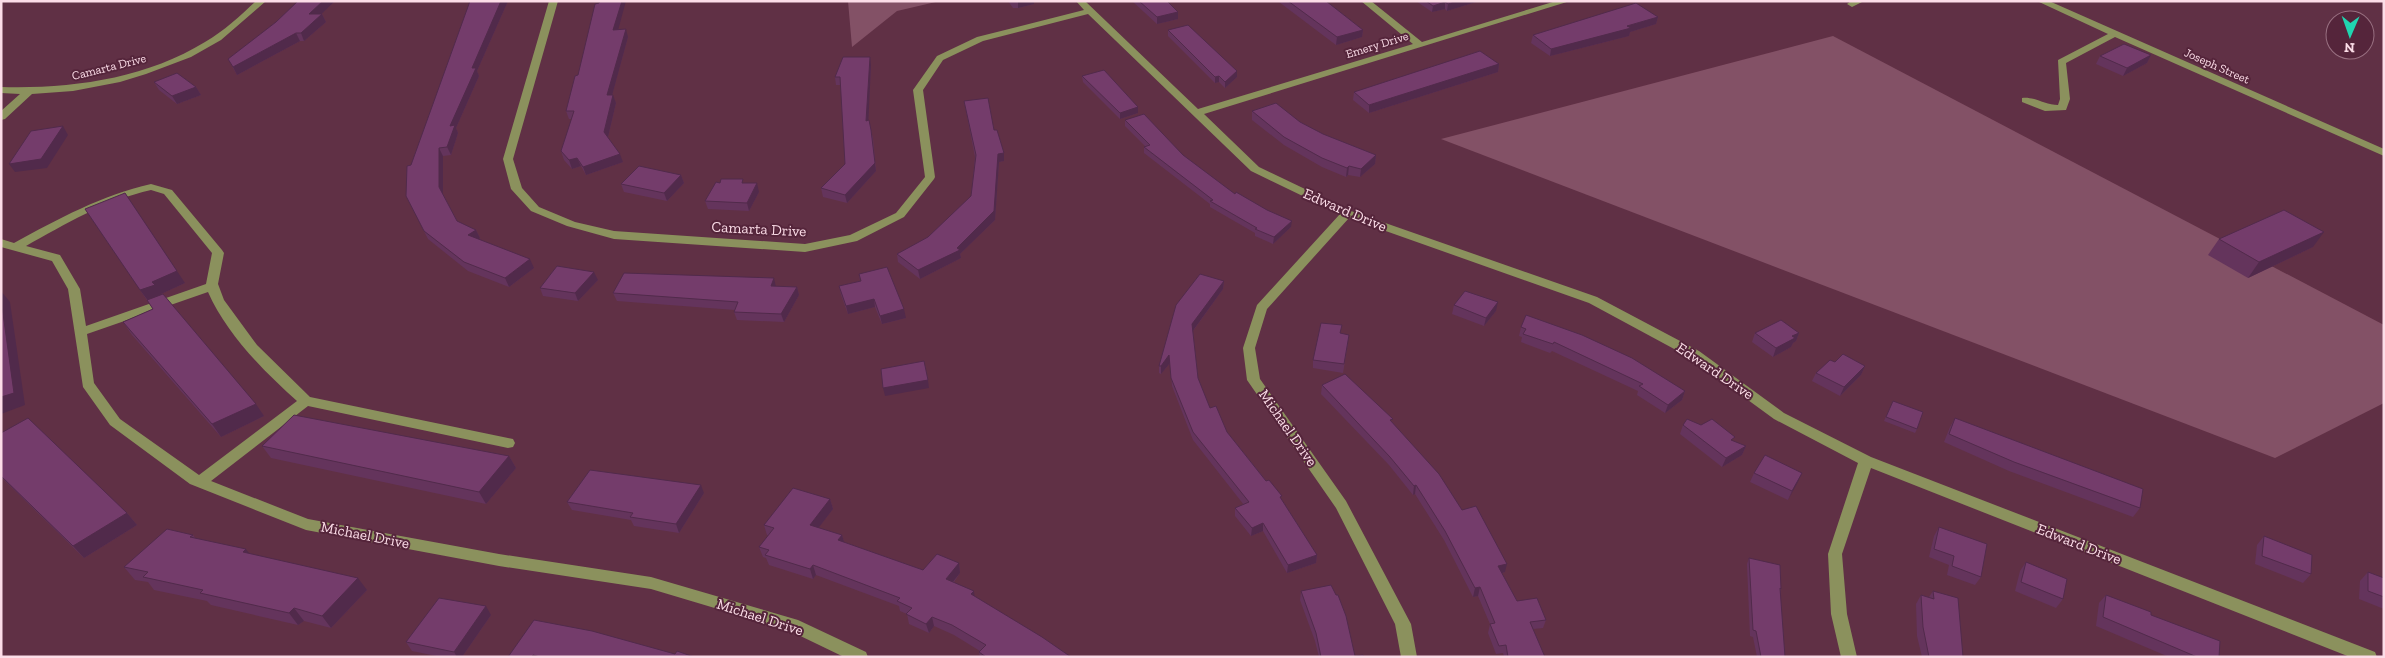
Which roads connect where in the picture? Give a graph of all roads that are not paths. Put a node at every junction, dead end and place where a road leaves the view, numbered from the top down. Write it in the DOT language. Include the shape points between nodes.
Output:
graph roads {
  1 [pos="262,1"];
  2 [pos="554,1"];
  3 [pos="1080,1"];
  4 [pos="1365,1"];
  5 [pos="1566,1"];
  6 [pos="2041,1"];
  7 [pos="1089,11"];
  8 [pos="2115,34"];
  9 [pos="1420,44"];
  10 [pos="1,90"];
  11 [pos="28,92"];
  12 [pos="2026,100"];
  13 [pos="1196,113"];
  14 [pos="1,117"];
  15 [pos="2384,153"];
  16 [pos="1347,213"];
  17 [pos="8,245"];
  18 [pos="212,286"];
  19 [pos="80,332"];
  20 [pos="306,401"];
  21 [pos="508,442"];
  22 [pos="1866,461"];
  23 [pos="200,482"];
  24 [pos="860,657"];
  25 [pos="1409,657"];
  26 [pos="1849,657"];
  27 [pos="2369,657"];
  1 -- 11 [label="street, Camarta Drive" via="233,28 189,55 135,76 78,89"];
  2 -- 7 [label="street, Camarta Drive" via="508,159 517,189 536,209 571,224 614,235 805,248 853,238 900,215 930,177 918,90 940,58 980,39"];
  3 -- 7 [label="street, Edward Drive"];
  4 -- 9 [label="street"];
  5 -- 9 [label="street, Emery Drive"];
  6 -- 8 [label="street, Joseph Street"];
  7 -- 13 [label="street, Edward Drive"];
  8 -- 12 [label="street" via="2061,62 2065,99 2062,108 2045,108"];
  8 -- 15 [label="street, Joseph Street"];
  9 -- 13 [label="street, Emery Drive"];
  10 -- 11 [label="street, Camarta Drive"];
  11 -- 14 [label="street"];
  13 -- 16 [label="street, Edward Drive" via="1255,169"];
  16 -- 22 [label="street, Edward Drive" via="1593,300 1694,354 1779,416"];
  16 -- 25 [label="street, Michael Drive" via="1261,308 1248,348 1254,380 1342,505 1403,624"];
  17 -- 18 [label="street" via="133,191 151,187 168,192 218,253"];
  17 -- 19 [label="street, Michael Drive" via="56,258 74,288"];
  18 -- 19 [label="street"];
  18 -- 20 [label="street" via="228,317 283,383"];
  19 -- 23 [label="street, Michael Drive" via="88,384 115,422"];
  20 -- 21 [label="street"];
  20 -- 23 [label="street"];
  22 -- 26 [label="street" via="1836,554 1839,614"];
  22 -- 27 [label="street, Edward Drive"];
  23 -- 24 [label="street, Michael Drive" via="306,524 500,560 651,583 792,625"];
}
